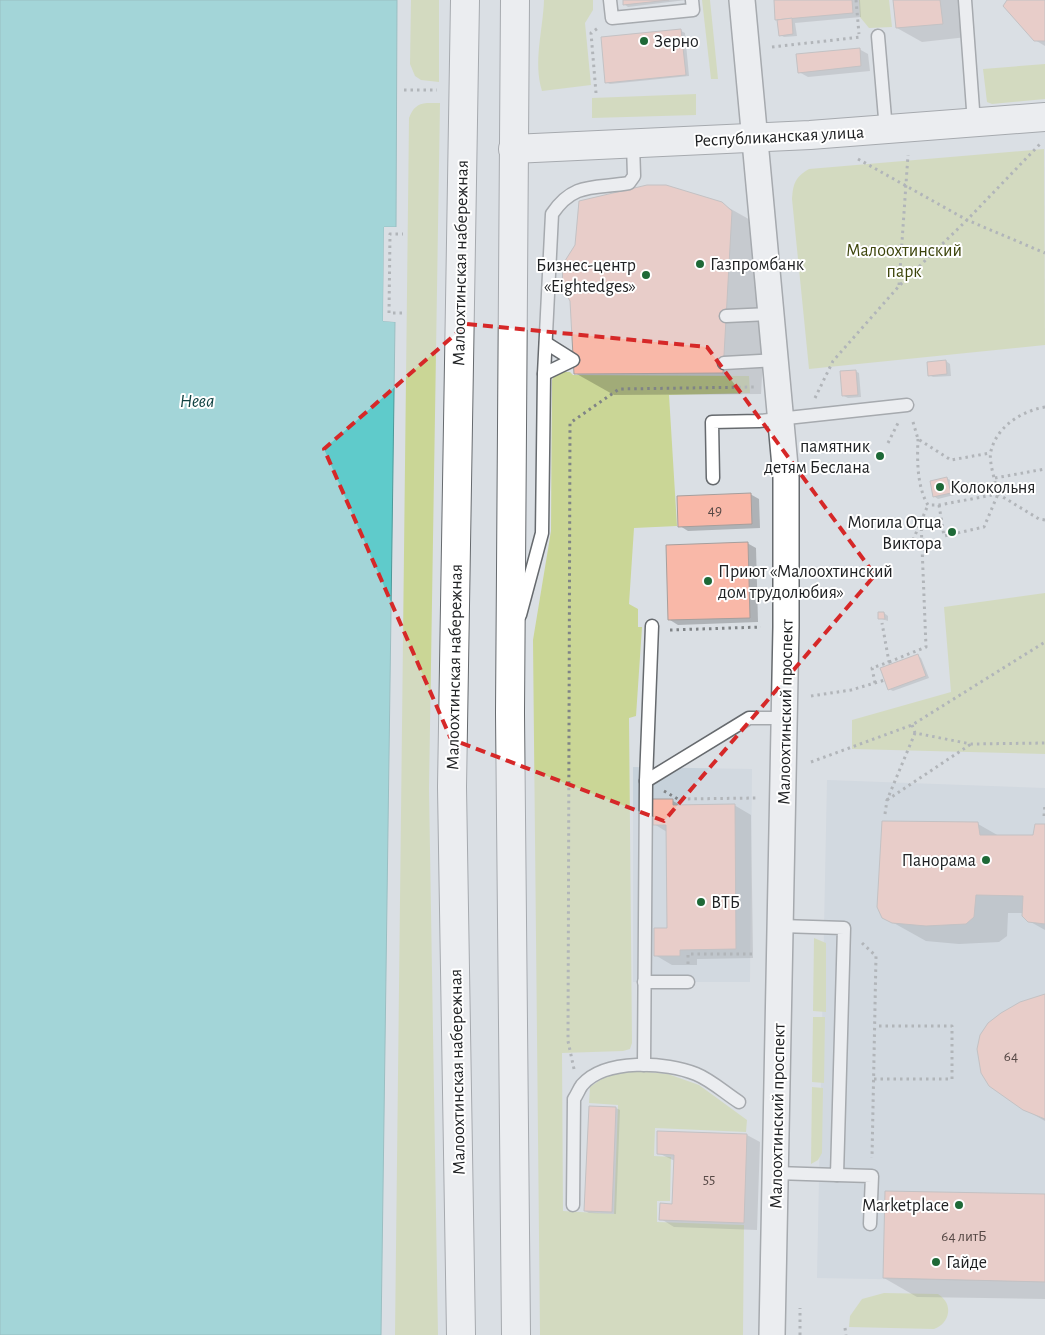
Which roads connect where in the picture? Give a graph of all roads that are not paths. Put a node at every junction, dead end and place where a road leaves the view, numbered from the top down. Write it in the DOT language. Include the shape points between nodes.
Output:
graph roads {
  1 [pos="464,0"];
  2 [pos="515,0"];
  3 [pos="610,0"];
  4 [pos="692,0"];
  5 [pos="742,0"];
  6 [pos="965,0"];
  7 [pos="878,36"];
  8 [pos="1045,117"];
  9 [pos="974,123"];
  10 [pos="886,130"];
  11 [pos="755,137"];
  12 [pos="633,144"];
  13 [pos="513,149"];
  14 [pos="772,314"];
  15 [pos="726,316"];
  16 [pos="546,342"];
  17 [pos="776,360"];
  18 [pos="724,363"];
  19 [pos="544,374"];
  20 [pos="907,405"];
  21 [pos="782,418"];
  22 [pos="713,478"];
  23 [pos="652,628"];
  24 [pos="511,652"];
  25 [pos="785,718"];
  26 [pos="646,781"];
  27 [pos="782,926"];
  28 [pos="644,982"];
  29 [pos="688,982"];
  30 [pos="644,1065"];
  31 [pos="738,1102"];
  32 [pos="776,1173"];
  33 [pos="837,1175"];
  34 [pos="573,1205"];
  35 [pos="870,1224"];
  36 [pos="461,1335"];
  37 [pos="516,1335"];
  38 [pos="772,1335"];
  1 -- 36 [label="main road, Малоохтинская набережная" via="452,787"];
  2 -- 13 [label="main road"];
  3 -- 4 [label="lane" via="612,18 693,10"];
  5 -- 11 [label="street, Малоохтинский проспект"];
  6 -- 9 [label="lane"];
  7 -- 10 [label="lane"];
  8 -- 9 [label="main road, Республиканская улица"];
  9 -- 10 [label="main road, Республиканская улица"];
  10 -- 11 [label="main road, Республиканская улица"];
  11 -- 12 [label="main road, Республиканская улица"];
  11 -- 14 [label="street, Малоохтинский проспект"];
  12 -- 13 [label="main road, Республиканская улица"];
  12 -- 16 [label="lane" via="634,176 629,183 576,190 560,202 552,214"];
  13 -- 24 [label="main road"];
  14 -- 15 [label="lane"];
  14 -- 17 [label="street, Малоохтинский проспект"];
  16 -- 19 [label="lane"];
  16 -- 19 [label="lane" via="573,360"];
  17 -- 18 [label="lane"];
  17 -- 21 [label="street, Малоохтинский проспект"];
  19 -- 24 [label="lane" via="542,533"];
  20 -- 21 [label="lane"];
  21 -- 22 [label="lane" via="712,422"];
  21 -- 25 [label="street, Малоохтинский проспект" via="786,526"];
  23 -- 26 [label="lane"];
  24 -- 37 [label="main road"];
  25 -- 26 [label="lane" via="749,718"];
  25 -- 27 [label="street, Малоохтинский проспект"];
  26 -- 28 [label="lane"];
  27 -- 32 [label="street, Малоохтинский проспект"];
  27 -- 33 [label="lane" via="844,928"];
  28 -- 29 [label="lane"];
  28 -- 30 [label="lane"];
  30 -- 31 [label="lane" via="675,1066 699,1075"];
  30 -- 34 [label="lane" via="595,1075 582,1085 574,1099"];
  32 -- 33 [label="lane"];
  32 -- 38 [label="street, Малоохтинский проспект"];
  33 -- 35 [label="lane" via="872,1176"];
}
